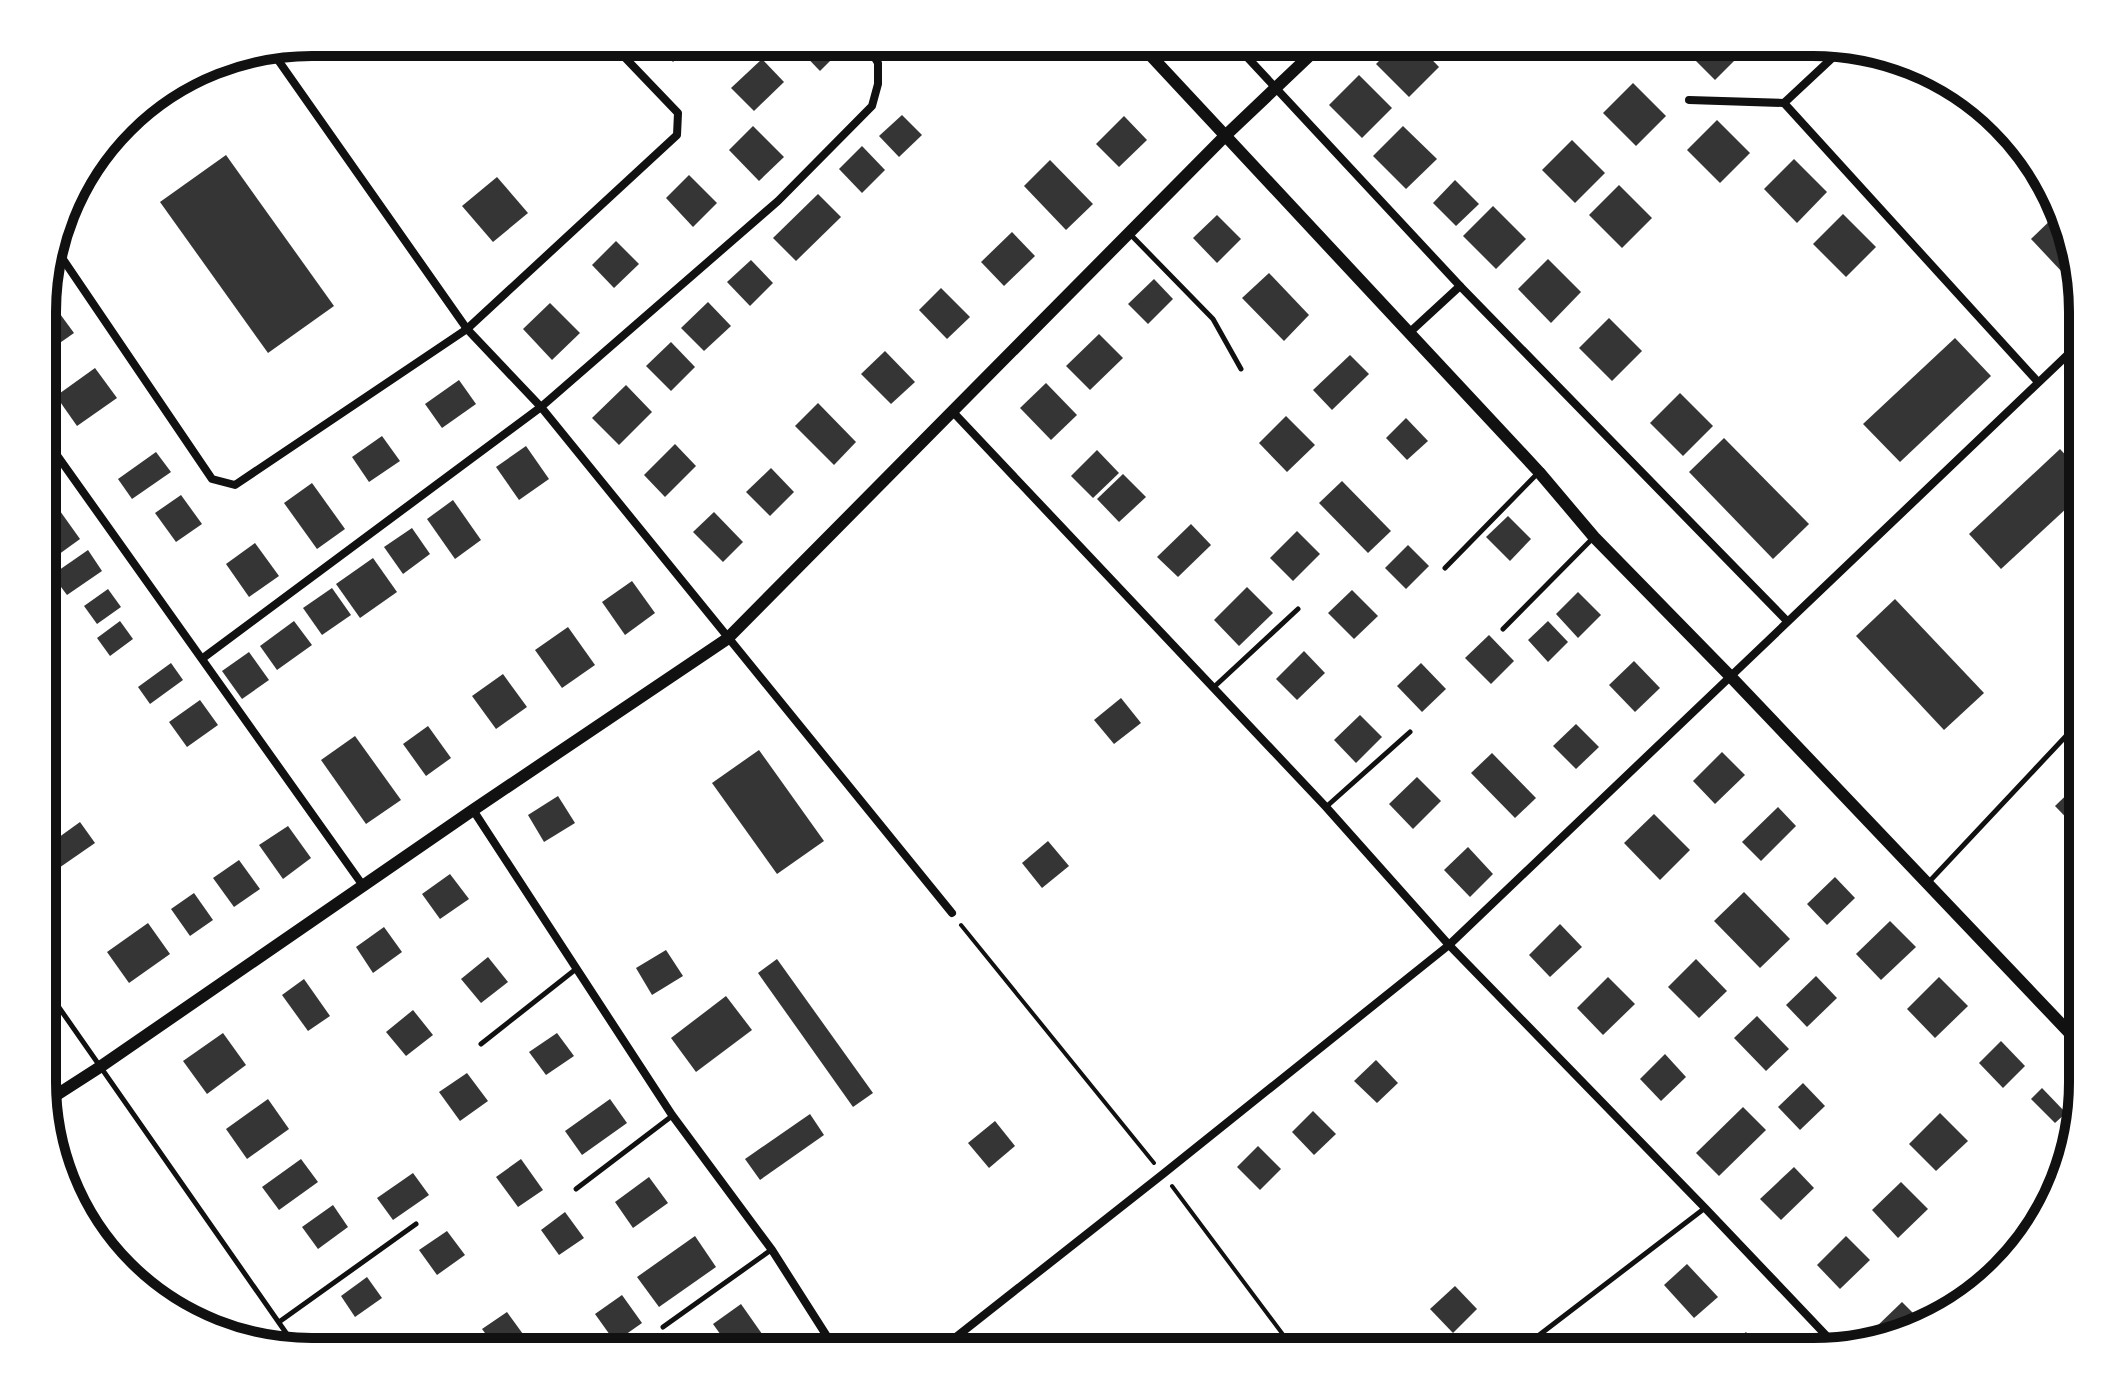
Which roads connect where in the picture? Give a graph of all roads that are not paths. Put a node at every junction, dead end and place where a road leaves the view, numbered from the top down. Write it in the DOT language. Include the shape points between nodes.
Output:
graph roads {
  1 [pos="623,56"];
  2 [pos="874,56"];
  3 [pos="1151,56"];
  4 [pos="1246,56"];
  5 [pos="1310,56"];
  6 [pos="1833,57"];
  7 [pos="277,58"];
  8 [pos="1277,88"];
  9 [pos="1689,100"];
  10 [pos="1784,103"];
  11 [pos="1225,136"];
  12 [pos="1129,234"];
  13 [pos="62,258"];
  14 [pos="1460,286"];
  15 [pos="467,329"];
  16 [pos="1409,333"];
  17 [pos="2068,354"];
  18 [pos="1241,369"];
  19 [pos="2038,382"];
  20 [pos="541,407"];
  21 [pos="953,412"];
  22 [pos="56,454"];
  23 [pos="1539,472"];
  24 [pos="1594,537"];
  25 [pos="1445,568"];
  26 [pos="1298,609"];
  27 [pos="1787,621"];
  28 [pos="1503,629"];
  29 [pos="727,639"];
  30 [pos="203,658"];
  31 [pos="1730,676"];
  32 [pos="1214,687"];
  33 [pos="1410,732"];
  34 [pos="2068,734"];
  35 [pos="1326,807"];
  36 [pos="473,810"];
  37 [pos="1927,883"];
  38 [pos="364,887"];
  39 [pos="952,913"];
  40 [pos="1449,945"];
  41 [pos="577,969"];
  42 [pos="56,1003"];
  43 [pos="2068,1031"];
  44 [pos="481,1044"];
  45 [pos="100,1067"];
  46 [pos="57,1095"];
  47 [pos="672,1115"];
  48 [pos="576,1189"];
  49 [pos="1705,1208"];
  50 [pos="416,1224"];
  51 [pos="772,1250"];
  52 [pos="279,1322"];
  53 [pos="663,1327"];
  54 [pos="289,1337"];
  55 [pos="1535,1337"];
  56 [pos="1828,1337"];
  57 [pos="828,1338"];
  58 [pos="955,1338"];
  1 -- 15 [label="street" via="678,113 677,135"];
  2 -- 20 [label="street" via="878,84 872,106 778,201"];
  3 -- 11 [label="street"];
  4 -- 8 [label="street"];
  5 -- 8 [label="street"];
  6 -- 10 [label="street"];
  7 -- 15 [label="street"];
  8 -- 11 [label="street"];
  8 -- 14 [label="street"];
  9 -- 10 [label="street"];
  10 -- 19 [label="street"];
  11 -- 12 [label="street"];
  11 -- 16 [label="street"];
  12 -- 18 [label="lane" via="1213,319"];
  12 -- 21 [label="street"];
  13 -- 15 [label="street" via="212,479 235,485"];
  14 -- 16 [label="street"];
  14 -- 27 [label="street"];
  15 -- 20 [label="street"];
  16 -- 23 [label="street"];
  17 -- 19 [label="street"];
  19 -- 27 [label="street"];
  20 -- 29 [label="street"];
  20 -- 30 [label="street"];
  21 -- 29 [label="street"];
  21 -- 32 [label="street"];
  22 -- 30 [label="street"];
  23 -- 24 [label="street"];
  23 -- 25 [label="lane"];
  24 -- 28 [label="lane"];
  24 -- 31 [label="street"];
  26 -- 32 [label="lane"];
  27 -- 31 [label="street"];
  29 -- 36 [label="street"];
  29 -- 39 [label="street"];
  30 -- 38 [label="street"];
  31 -- 37 [label="street"];
  31 -- 40 [label="street"];
  32 -- 35 [label="street"];
  33 -- 35 [label="lane"];
  34 -- 37 [label="lane"];
  35 -- 40 [label="street"];
  36 -- 38 [label="street"];
  36 -- 41 [label="street"];
  37 -- 43 [label="street"];
  38 -- 45 [label="street"];
  40 -- 49 [label="street"];
  40 -- 58 [label="street"];
  41 -- 44 [label="lane"];
  41 -- 47 [label="street"];
  42 -- 45 [label="lane"];
  45 -- 46 [label="street"];
  45 -- 52 [label="lane"];
  47 -- 48 [label="lane"];
  47 -- 51 [label="street"];
  49 -- 55 [label="lane"];
  49 -- 56 [label="street"];
  50 -- 52 [label="lane"];
  51 -- 53 [label="lane"];
  51 -- 57 [label="street"];
  52 -- 54 [label="lane"];
}
